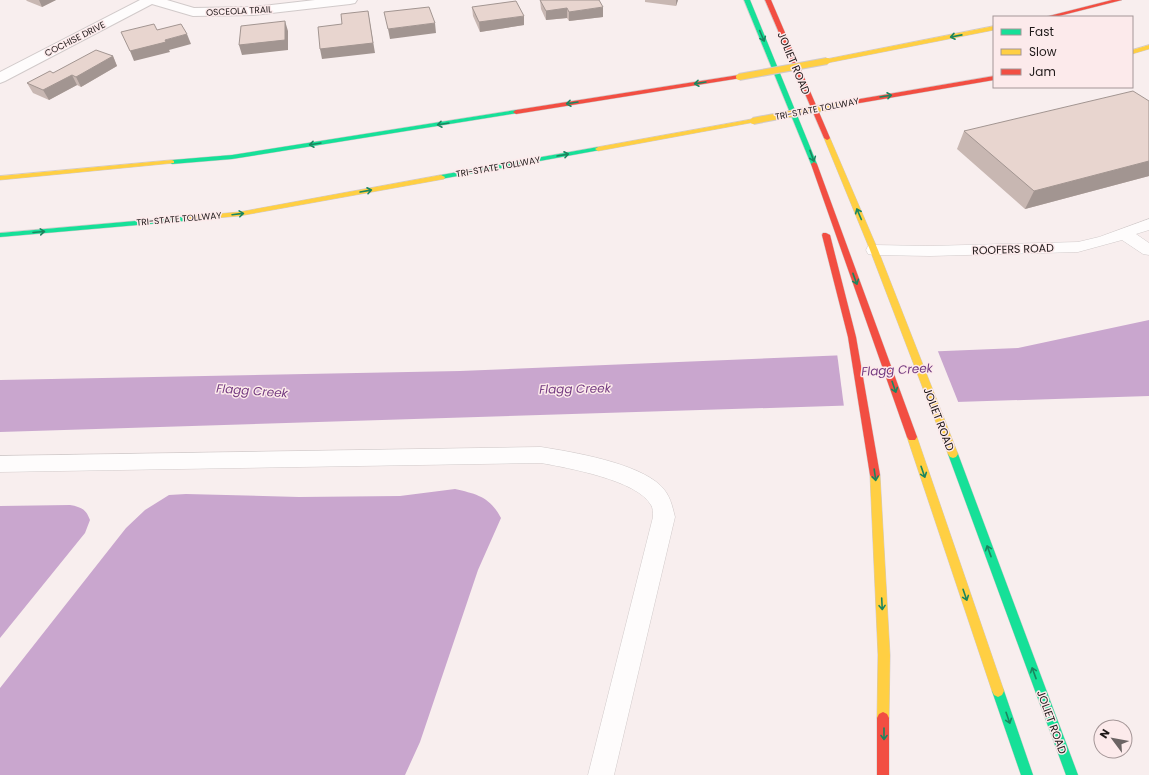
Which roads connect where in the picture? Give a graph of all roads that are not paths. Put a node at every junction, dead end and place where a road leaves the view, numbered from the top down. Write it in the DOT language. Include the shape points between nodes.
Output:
graph roads {
  1 [pos="151,0"];
  2 [pos="350,0"];
  3 [pos="738,0"];
  4 [pos="747,0"];
  5 [pos="768,0"];
  6 [pos="1119,0"];
  7 [pos="1052,16"];
  8 [pos="993,28"];
  9 [pos="752,36"];
  10 [pos="1149,47"];
  11 [pos="1133,52"];
  12 [pos="763,66"];
  13 [pos="0,78"];
  14 [pos="993,78"];
  15 [pos="769,80"];
  16 [pos="780,109"];
  17 [pos="786,124"];
  18 [pos="0,178"];
  19 [pos="822,224"];
  20 [pos="1149,224"];
  21 [pos="1124,234"];
  22 [pos="0,235"];
  23 [pos="874,250"];
  24 [pos="1149,250"];
  25 [pos="0,464"];
  26 [pos="601,775"];
  27 [pos="883,775"];
  28 [pos="1027,775"];
  29 [pos="1072,775"];
  1 -- 2 [label="street, OSCEOLA TRAIL" via="193,12 254,12"];
  1 -- 13 [label="street, COCHISE DRIVE"];
  3 -- 9 [label="main road"];
  4 -- 28 [label="main road, JOLIET ROAD, one-way" via="808,146 911,435"];
  23 -- 5 [label="main road, JOLIET ROAD, one-way"];
  6 -- 7 [label="main road"];
  8 -- 18 [label="main road, one-way, bridge" via="739,77 232,157"];
  10 -- 11 [label="main road"];
  12 -- 15 [label="main road"];
  22 -- 14 [label="main road, TRI-STATE TOLLWAY, one-way, bridge" via="239,214 848,102"];
  16 -- 17 [label="main road"];
  19 -- 27 [label="main road, one-way" via="852,337 876,480 884,648"];
  20 -- 21 [label="lane, ROOFERS ROAD"];
  21 -- 23 [label="lane, ROOFERS ROAD" via="1078,247 930,252"];
  21 -- 24 [label="lane"];
  29 -- 23 [label="main road, JOLIET ROAD, one-way"];
  25 -- 26 [label="lane" via="541,455 577,461 624,476 652,491 662,502 664,517"];
}
